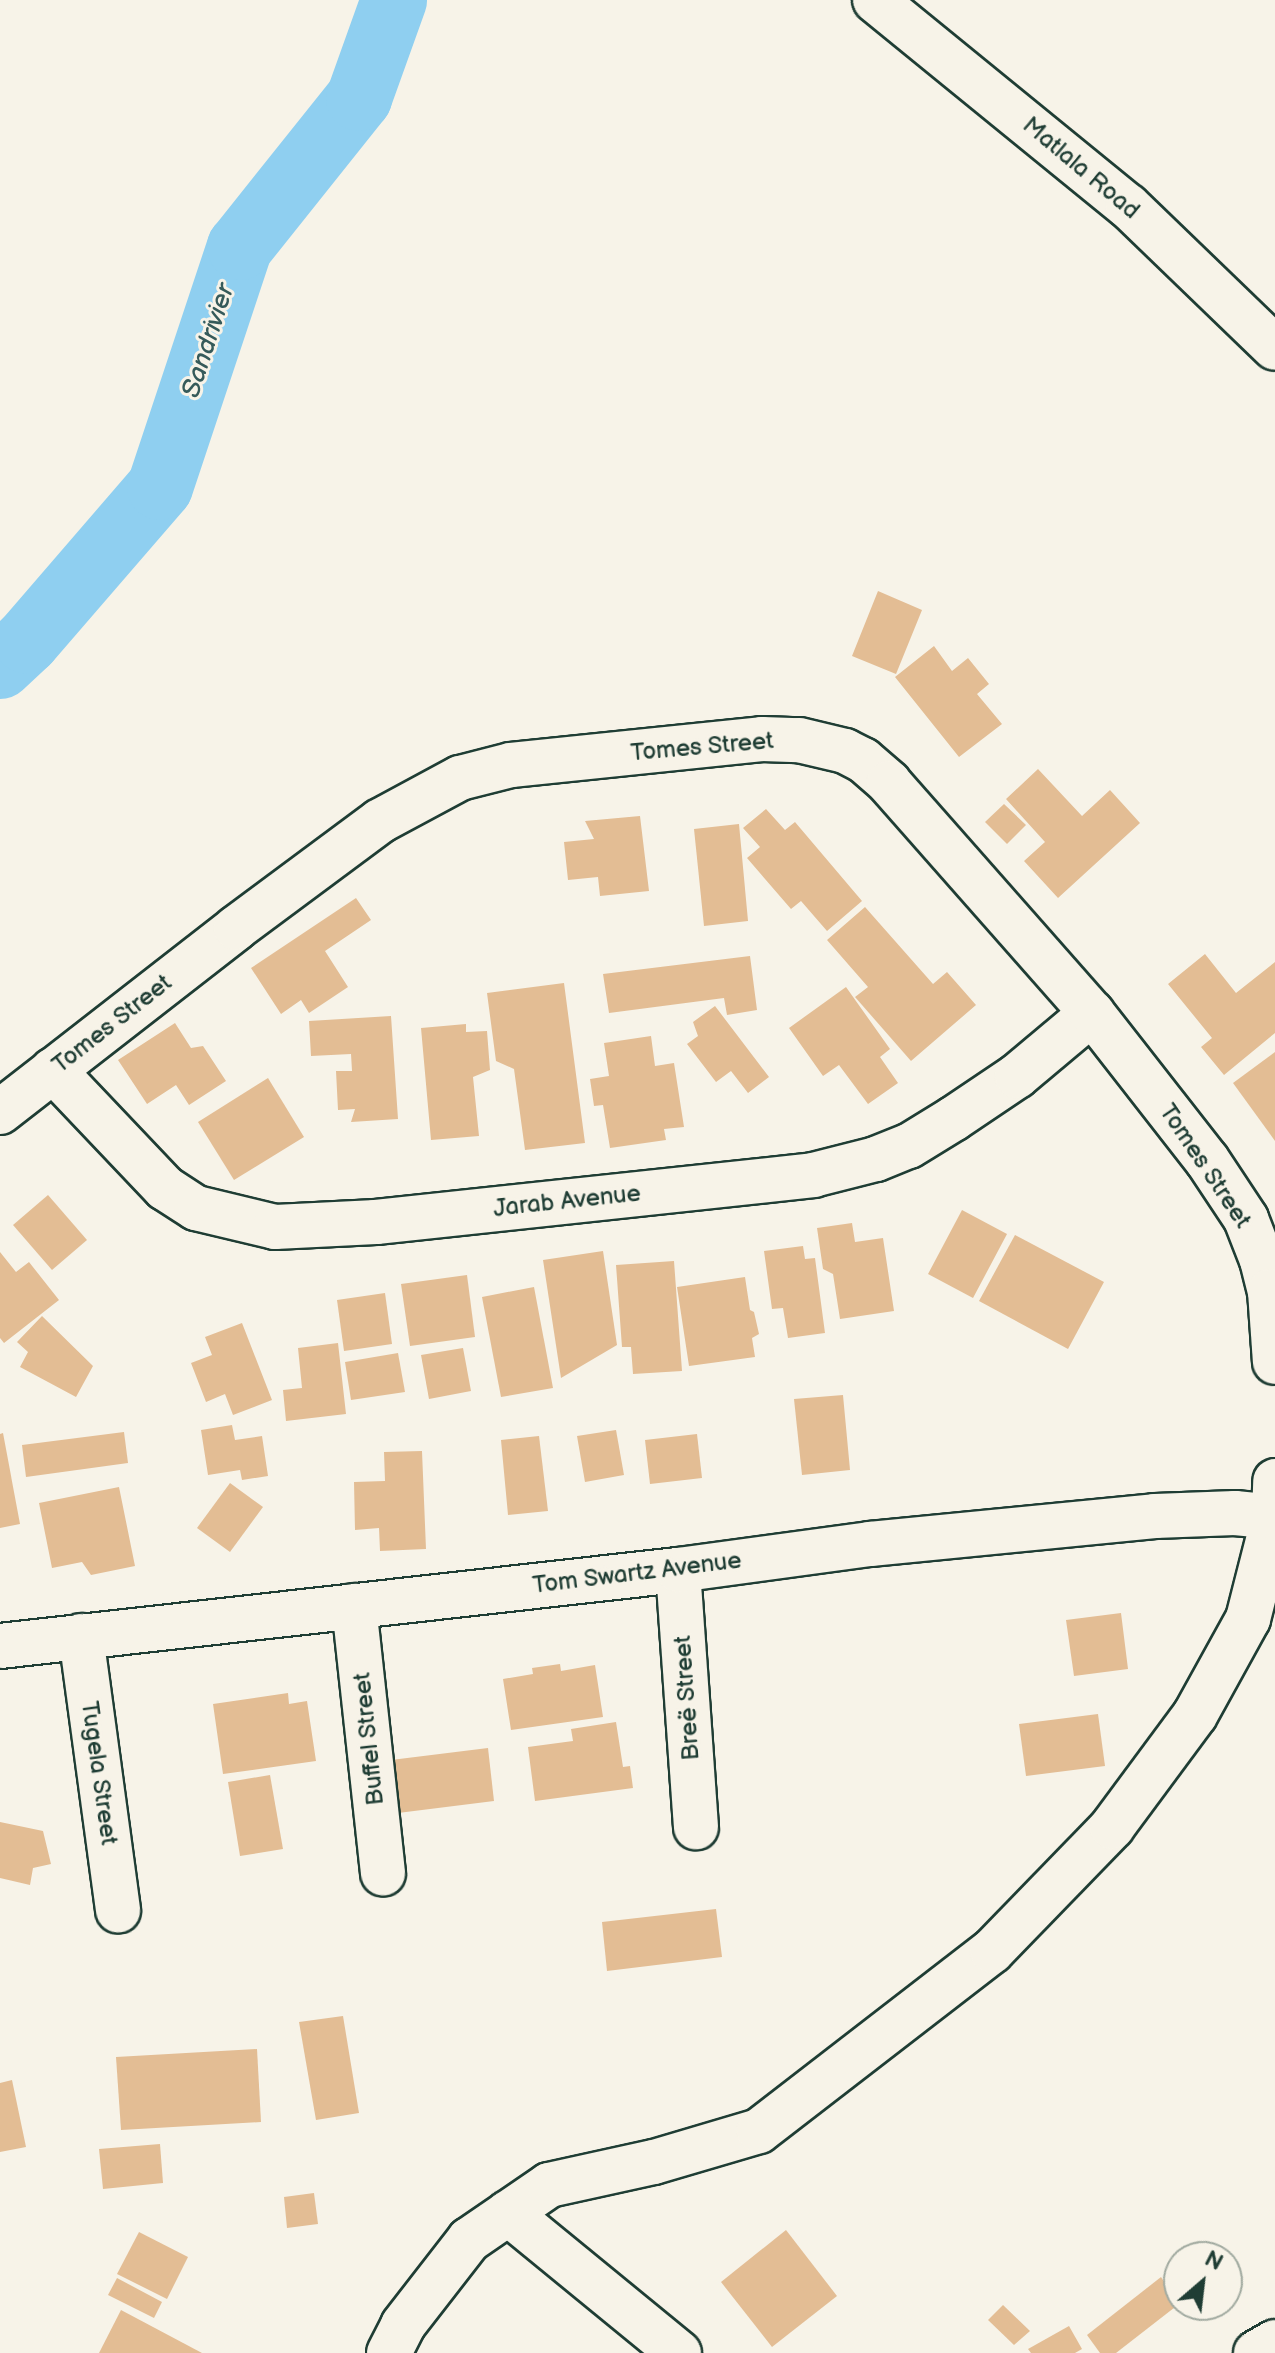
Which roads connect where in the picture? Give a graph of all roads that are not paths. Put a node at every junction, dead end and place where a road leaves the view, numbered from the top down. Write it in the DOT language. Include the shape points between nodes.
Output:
graph roads {
  1 [pos="875,0"];
  2 [pos="1275,348"];
  3 [pos="1092,1013"];
  4 [pos="53,1070"];
  5 [pos="0,1112"];
  6 [pos="1275,1362"];
  7 [pos="1275,1481"];
  8 [pos="1274,1517"];
  9 [pos="678,1570"];
  10 [pos="354,1606"];
  11 [pos="81,1636"];
  12 [pos="0,1646"];
  13 [pos="696,1827"];
  14 [pos="383,1873"];
  15 [pos="118,1911"];
  16 [pos="508,2213"];
  17 [pos="1275,2342"];
  18 [pos="389,2353"];
  19 [pos="679,2353"];
  20 [pos="1256,2353"];
  1 -- 2 [label="street, Matlala Road" via="1128,206"];
  3 -- 4 [label="street, Jarab Avenue" via="1017,1076 909,1146 876,1159 813,1175 275,1227 196,1208 165,1188"];
  3 -- 4 [label="street, Tomes Street" via="863,760 822,745 762,739 511,765 460,778 380,821"];
  3 -- 6 [label="street, Tomes Street" via="1207,1160 1246,1219 1270,1291"];
  4 -- 5 [label="street, Tomes Street"];
  7 -- 8 [label="street"];
  8 -- 9 [label="street, Tom Swartz Avenue" via="1235,1513 1139,1518 870,1544"];
  8 -- 16 [label="street" via="1248,1619 1195,1715 1112,1827 992,1951 759,2131 549,2185"];
  9 -- 10 [label="street, Tom Swartz Avenue"];
  9 -- 13 [label="street, Breë Street"];
  10 -- 11 [label="street, Tom Swartz Avenue"];
  10 -- 14 [label="street, Buffel Street"];
  11 -- 12 [label="street, Tom Swartz Avenue"];
  11 -- 15 [label="street, Tugela Street"];
  16 -- 18 [label="street" via="469,2240 403,2325"];
  16 -- 19 [label="street"];
  17 -- 20 [label="street"];
}
